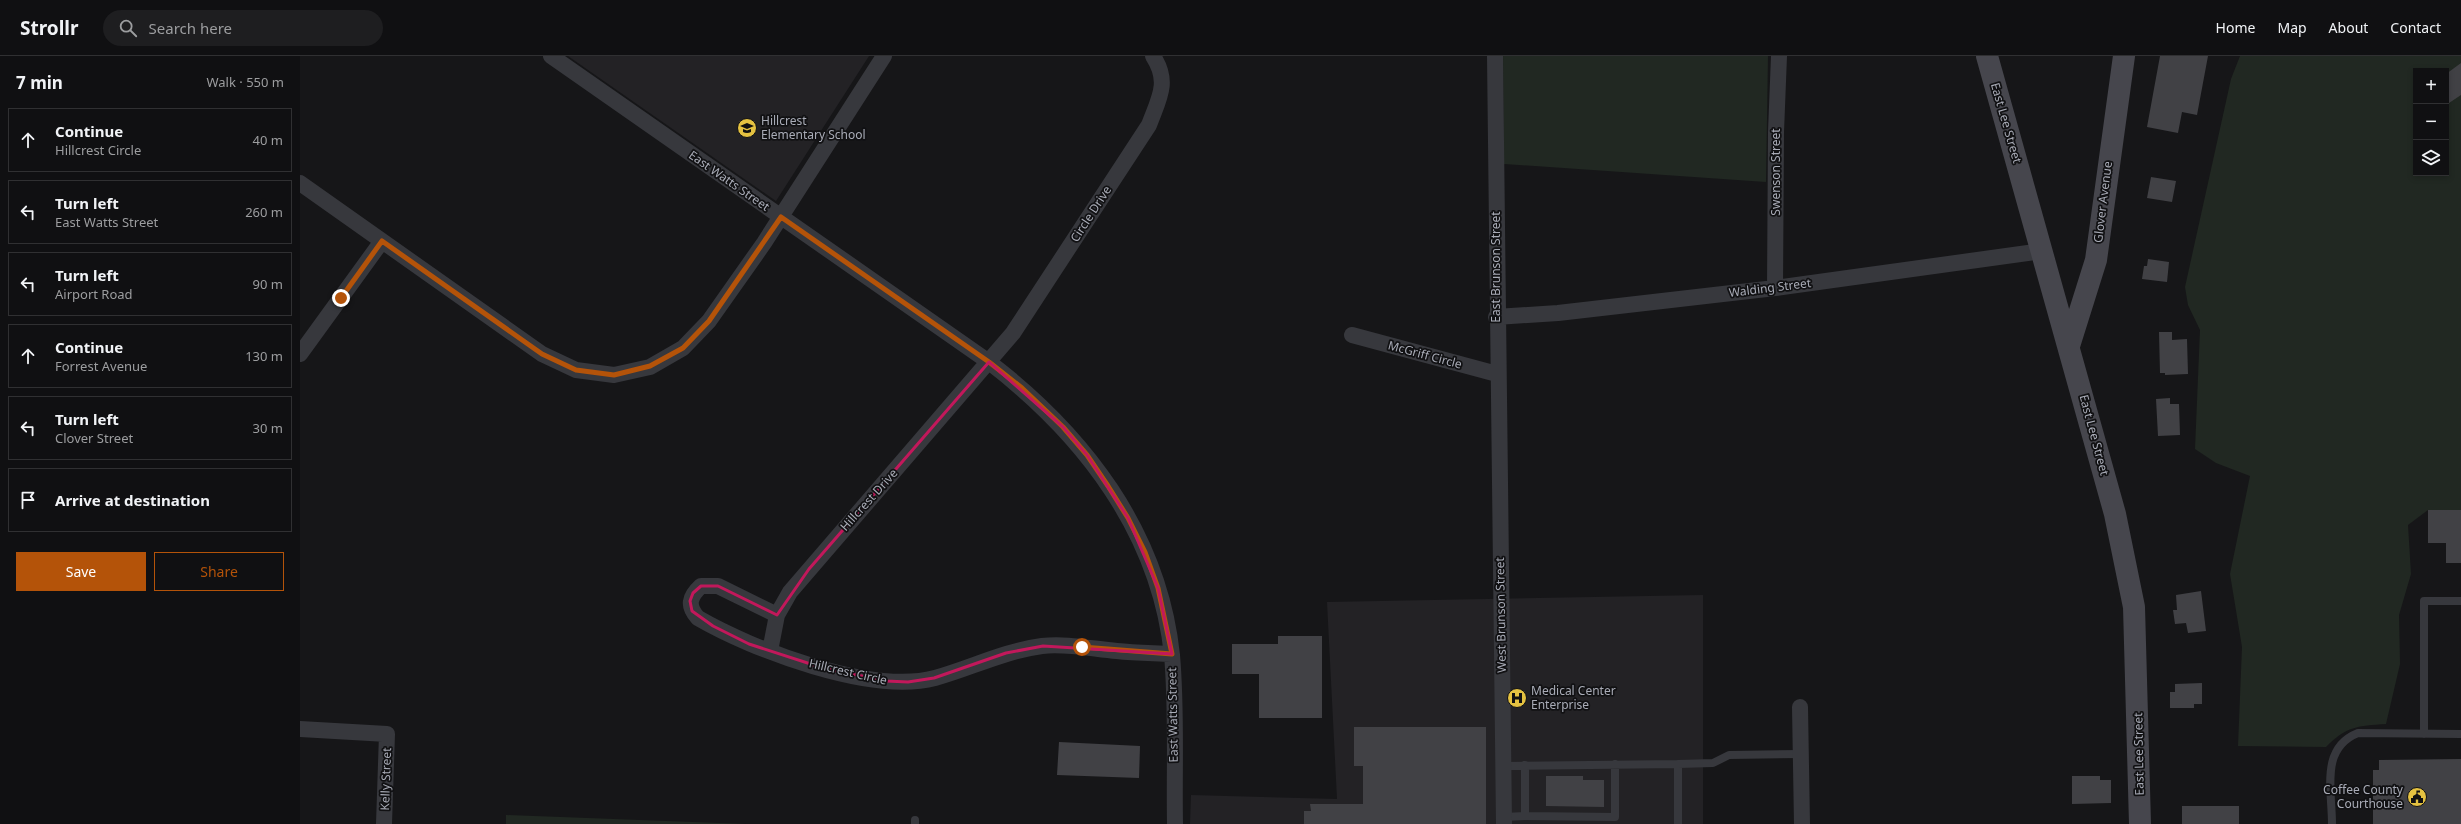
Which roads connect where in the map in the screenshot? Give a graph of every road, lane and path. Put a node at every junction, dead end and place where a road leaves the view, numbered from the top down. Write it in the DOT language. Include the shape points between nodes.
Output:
graph roads {
  1 [pos="551,56"];
  2 [pos="884,56"];
  3 [pos="1153,56"];
  4 [pos="1495,56"];
  5 [pos="1779,56"];
  6 [pos="1987,56"];
  7 [pos="2124,56"];
  8 [pos="300,183"];
  9 [pos="781,217"];
  10 [pos="382,241"];
  11 [pos="2042,251"];
  12 [pos="1775,288"];
  13 [pos="1496,317"];
  14 [pos="1352,335"];
  15 [pos="2069,346"];
  16 [pos="300,354"];
  17 [pos="989,362"];
  18 [pos="1497,374"];
  19 [pos="1498,478"];
  20 [pos="2461,601"];
  21 [pos="777,614"];
  22 [pos="770,651"];
  23 [pos="1172,654"];
  24 [pos="1800,707"];
  25 [pos="300,729"];
  26 [pos="2424,734"];
  27 [pos="2461,734"];
  28 [pos="1801,754"];
  29 [pos="1615,764"];
  30 [pos="1678,764"];
  31 [pos="1503,766"];
  32 [pos="1525,766"];
  33 [pos="1525,816"];
  34 [pos="1504,820"];
  35 [pos="384,824"];
  36 [pos="1175,824"];
  37 [pos="1678,824"];
  38 [pos="1802,824"];
  39 [pos="2140,824"];
  40 [pos="2332,824"];
  1 -- 9 [label="street, East Watts Street"];
  2 -- 9 [label="street"];
  3 -- 17 [label="street, Circle Drive" via="1161,68 1163,88 1149,125 1013,333"];
  4 -- 13 [label="street, East Brunson Street"];
  5 -- 12 [label="street, Swenson Street"];
  6 -- 11 [label="main road, East Lee Street"];
  7 -- 15 [label="main road, Glover Avenue" via="2096,260"];
  8 -- 10 [label="street"];
  9 -- 10 [label="street" via="709,321 683,348 650,366 614,375 576,370 542,354"];
  9 -- 17 [label="street, East Watts Street"];
  10 -- 16 [label="street"];
  11 -- 12 [label="street, Walding Street"];
  11 -- 15 [label="main road, East Lee Street"];
  12 -- 13 [label="street, Walding Street" via="1558,313"];
  13 -- 18 [label="street, East Brunson Street"];
  14 -- 18 [label="street, McGriff Circle"];
  15 -- 39 [label="main road, East Lee Street" via="2115,514 2134,607"];
  17 -- 21 [label="street, Hillcrest Drive" via="813,564 790,592"];
  17 -- 23 [label="street, East Watts Street" via="1022,388 1063,427 1087,455 1124,512 1145,552 1158,588"];
  18 -- 19 [label="street, East Brunson Street"];
  19 -- 31 [label="street, West Brunson Street"];
  20 -- 26 [label="lane" via="2424,601"];
  21 -- 22 [label="street, Hillcrest Drive"];
  21 -- 22 [label="street, Hillcrest Circle" via="718,586 701,586 693,593 690,601 692,611 698,618 749,644"];
  22 -- 23 [label="street, Hillcrest Circle" via="854,675 908,682 934,678 1006,653 1043,646"];
  23 -- 36 [label="street, East Watts Street" via="1176,705"];
  24 -- 28 [label="street"];
  25 -- 35 [label="street, Kelly Street" via="387,734"];
  26 -- 27 [label="lane"];
  26 -- 40 [label="lane" via="2358,733 2340,743 2331,763"];
  28 -- 30 [label="lane" via="1730,755 1713,763"];
  28 -- 38 [label="street"];
  29 -- 30 [label="lane"];
  29 -- 32 [label="lane"];
  29 -- 33 [label="lane" via="1614,817"];
  30 -- 37 [label="lane"];
  31 -- 32 [label="lane"];
  31 -- 34 [label="street, West Brunson Street"];
  32 -- 33 [label="lane"];
  33 -- 34 [label="lane"];
}
